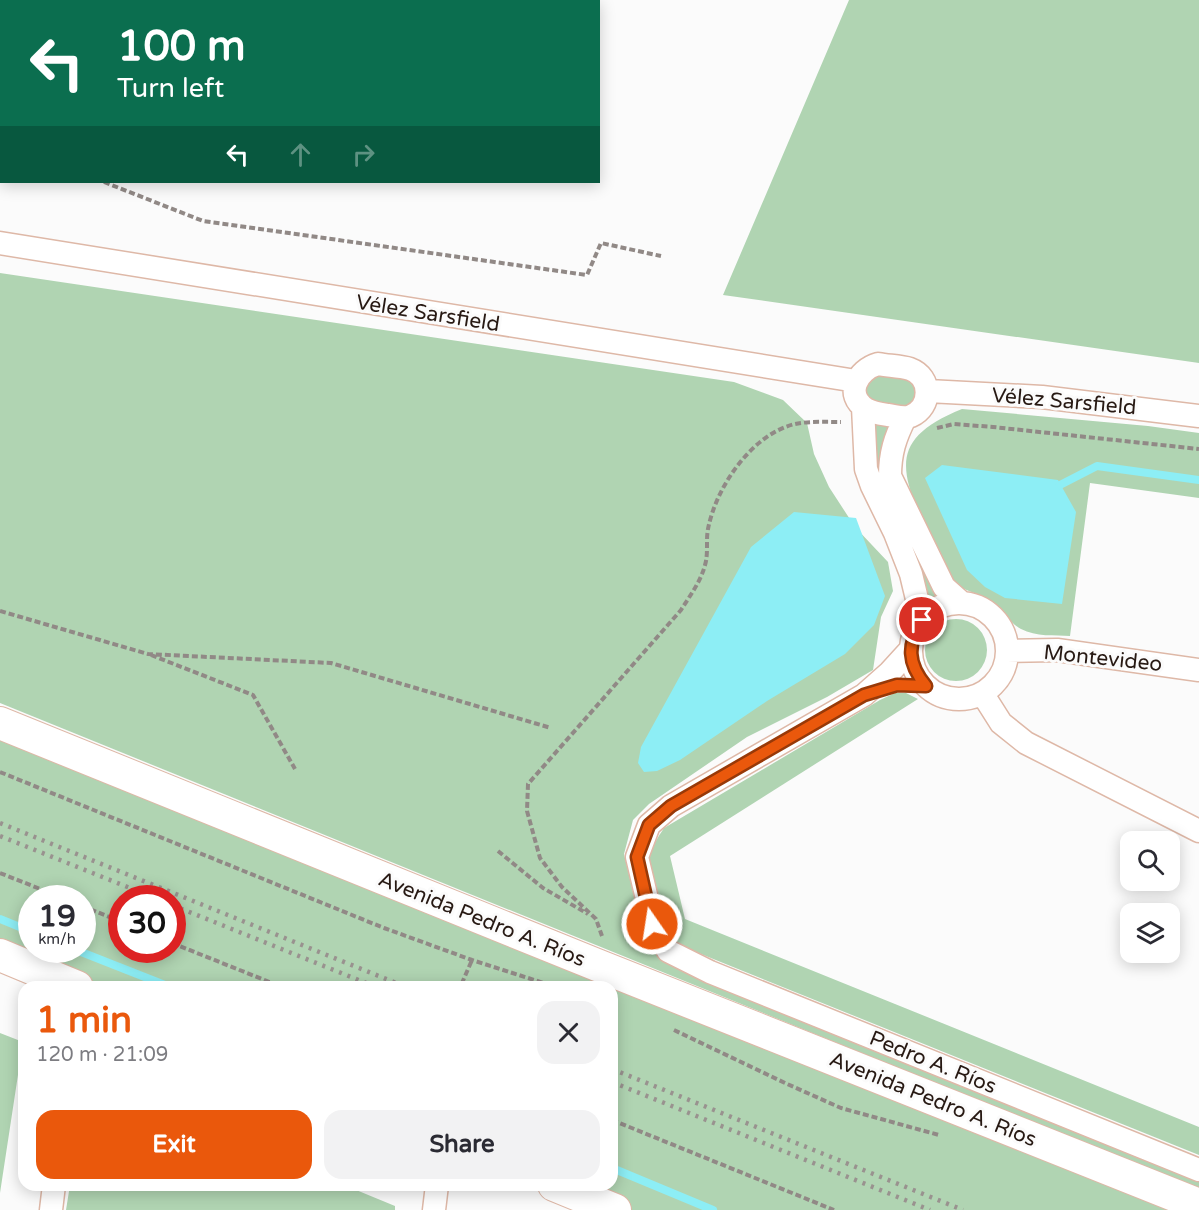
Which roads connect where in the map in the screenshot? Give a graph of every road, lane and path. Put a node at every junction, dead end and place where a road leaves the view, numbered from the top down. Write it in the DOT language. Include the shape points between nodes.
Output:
graph roads {
  1 [pos="107,183"];
  2 [pos="0,243"];
  3 [pos="661,256"];
  4 [pos="856,381"];
  5 [pos="928,391"];
  6 [pos="863,407"];
  7 [pos="1199,416"];
  8 [pos="839,422"];
  9 [pos="902,424"];
  10 [pos="1199,449"];
  11 [pos="962,603"];
  12 [pos="0,611"];
  13 [pos="922,620"];
  14 [pos="911,649"];
  15 [pos="1007,651"];
  16 [pos="148,654"];
  17 [pos="1199,670"];
  18 [pos="926,686"];
  19 [pos="982,693"];
  20 [pos="864,695"];
  21 [pos="0,723"];
  22 [pos="551,728"];
  23 [pos="295,769"];
  24 [pos="0,772"];
  25 [pos="1199,831"];
  26 [pos="498,851"];
  27 [pos="0,873"];
  28 [pos="30,885"];
  29 [pos="596,919"];
  30 [pos="602,938"];
  31 [pos="186,949"];
  32 [pos="0,955"];
  33 [pos="472,960"];
  34 [pos="63,981"];
  35 [pos="267,981"];
  36 [pos="463,981"];
  37 [pos="537,981"];
  38 [pos="666,1026"];
  39 [pos="618,1122"];
  40 [pos="945,1137"];
  41 [pos="1199,1170"];
  42 [pos="53,1191"];
  43 [pos="436,1191"];
  44 [pos="569,1191"];
  45 [pos="1199,1205"];
  46 [pos="51,1210"];
  47 [pos="434,1210"];
  48 [pos="615,1210"];
  49 [pos="834,1210"];
  1 -- 3 [label="path" via="203,221 586,275 601,243"];
  2 -- 4 [label="street, Vélez Sarsfield"];
  4 -- 5 [label="street" via="868,366 878,364 910,369 919,374"];
  4 -- 6 [label="street" via="855,390"];
  5 -- 7 [label="street, Vélez Sarsfield" via="1042,397"];
  5 -- 9 [label="street" via="921,409"];
  6 -- 9 [label="street"];
  6 -- 13 [label="street" via="866,469 911,574"];
  8 -- 29 [label="path" via="795,424 764,436 741,459 722,491 708,528 706,561 698,585 681,610 528,784 527,811 540,858 562,887"];
  9 -- 10 [label="path" via="922,431 954,424"];
  9 -- 11 [label="street" via="890,456 890,476 944,587"];
  11 -- 13 [label="street" via="940,607"];
  11 -- 15 [label="street" via="976,606 993,618 1005,637"];
  12 -- 16 [label="path"];
  13 -- 14 [label="street"];
  14 -- 18 [label="street" via="912,663"];
  14 -- 20 [label="street"];
  15 -- 17 [label="street, Montevideo" via="1057,650"];
  15 -- 19 [label="street" via="1000,675"];
  16 -- 22 [label="path" via="331,663"];
  16 -- 23 [label="path" via="253,696"];
  18 -- 19 [label="street" via="953,698"];
  18 -- 20 [label="street" via="897,685"];
  19 -- 25 [label="street" via="1001,723 1026,743"];
  20 -- 41 [label="street, Pedro A. Ríos" via="671,806 649,825 637,857 652,924 668,951 710,972"];
  21 -- 45 [label="main road, Avenida Pedro A. Ríos"];
  24 -- 33 [label="path"];
  26 -- 29 [label="path" via="543,888"];
  27 -- 28 [label="path"];
  29 -- 30 [label="path"];
  31 -- 35 [label="path"];
  32 -- 34 [label="main road"];
  33 -- 36 [label="path"];
  33 -- 37 [label="path"];
  38 -- 40 [label="path" via="841,1108"];
  39 -- 49 [label="path"];
  42 -- 46 [label="street"];
  43 -- 47 [label="street"];
  44 -- 48 [label="main road"];
}
